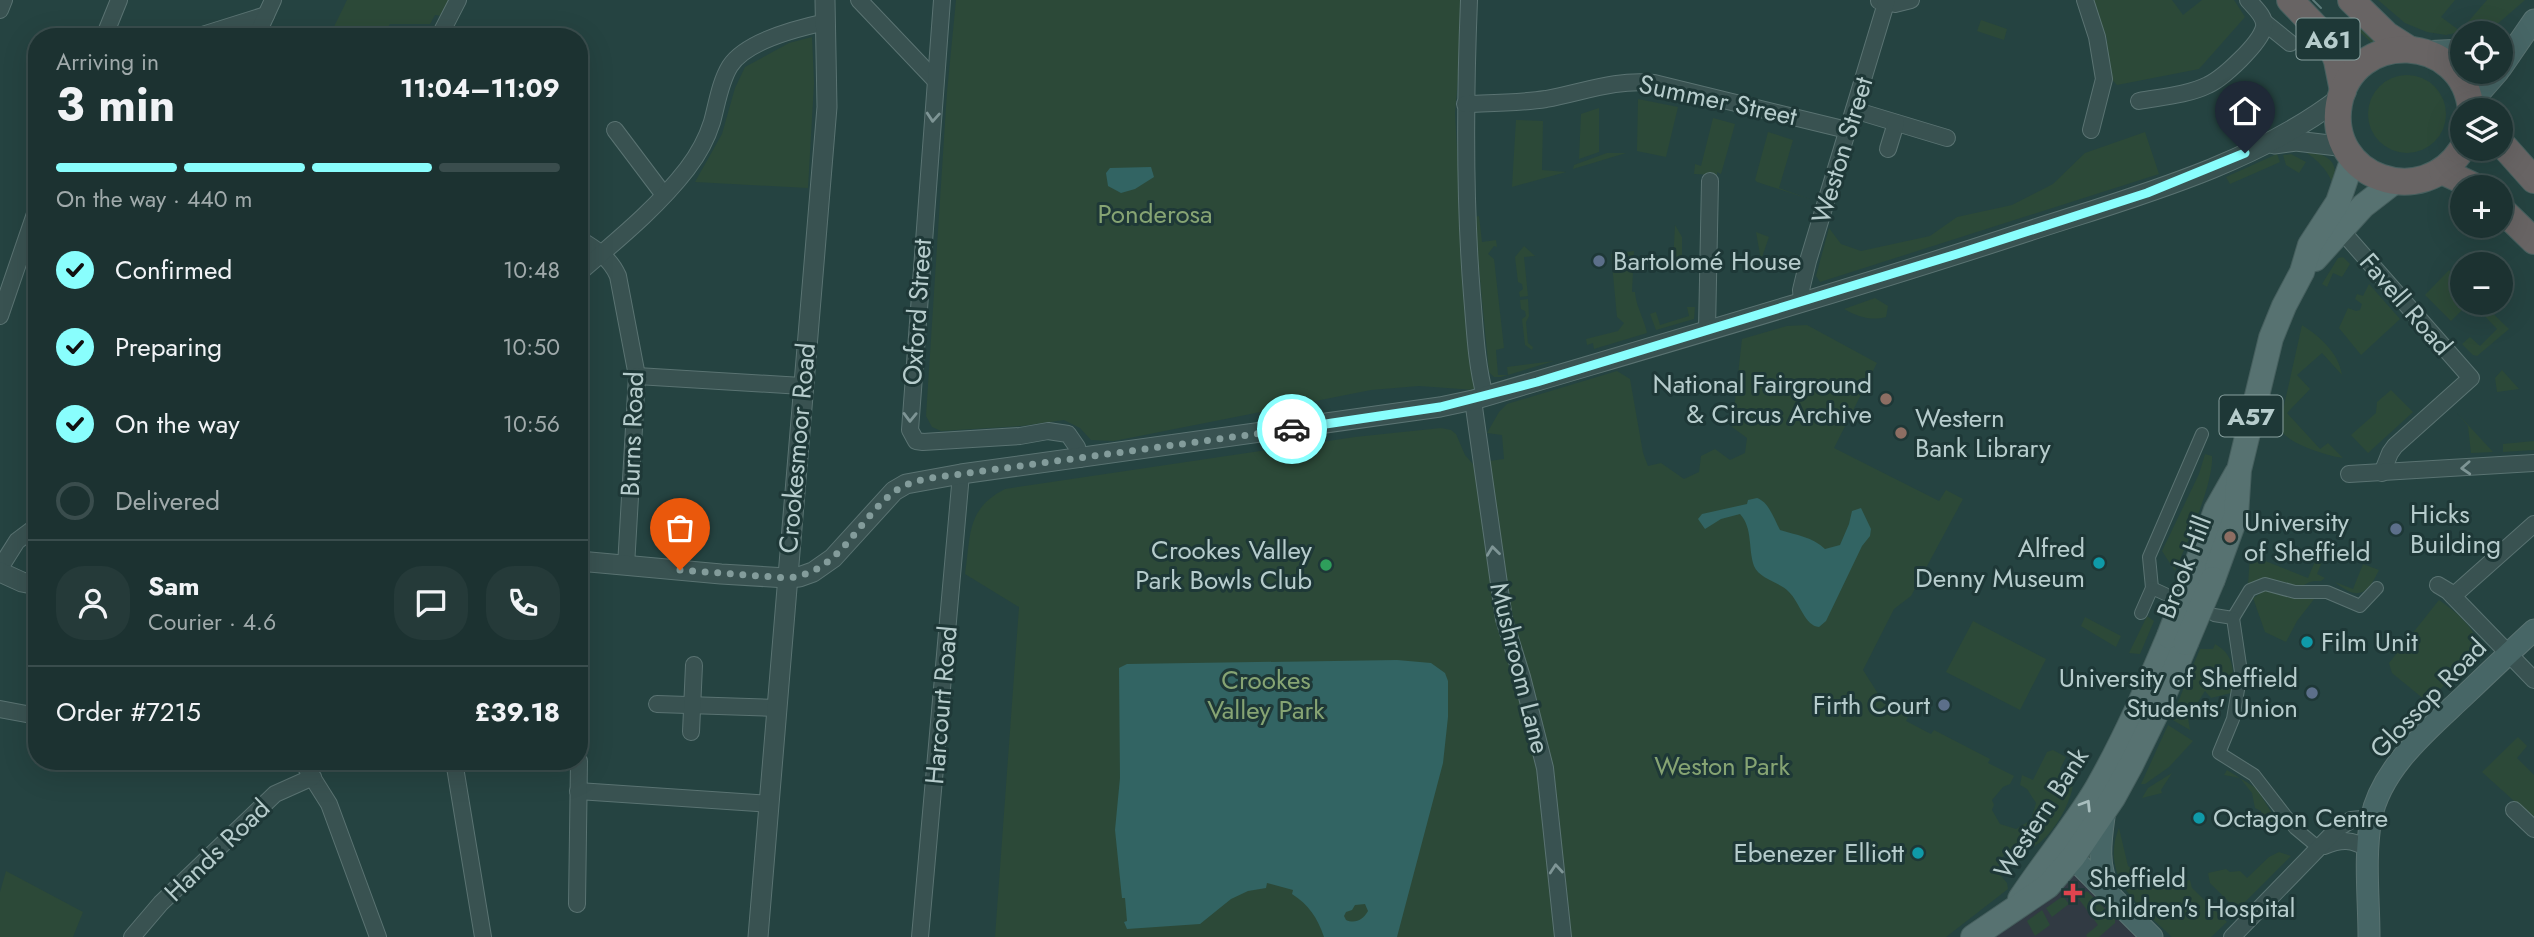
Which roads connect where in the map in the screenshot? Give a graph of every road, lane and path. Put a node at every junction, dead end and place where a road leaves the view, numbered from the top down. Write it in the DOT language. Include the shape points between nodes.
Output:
graph roads {
  1 [pos="4,0"];
  2 [pos="120,0"];
  3 [pos="273,0"];
  4 [pos="458,0"];
  5 [pos="825,0"];
  6 [pos="859,0"];
  7 [pos="942,0"];
  8 [pos="1469,0"];
  9 [pos="1911,0"];
  10 [pos="2085,0"];
  11 [pos="2248,0"];
  12 [pos="2290,0"];
  13 [pos="2351,0"];
  14 [pos="1883,1"];
  15 [pos="0,10"];
  16 [pos="265,15"];
  17 [pos="825,22"];
  18 [pos="2263,22"];
  19 [pos="2532,22"];
  20 [pos="108,28"];
  21 [pos="225,28"];
  22 [pos="260,28"];
  23 [pos="444,28"];
  24 [pos="2513,32"];
  25 [pos="2290,43"];
  26 [pos="2415,50"];
  27 [pos="2450,50"];
  28 [pos="2513,50"];
  29 [pos="935,80"];
  30 [pos="2342,94"];
  31 [pos="2468,98"];
  32 [pos="2139,100"];
  33 [pos="1465,104"];
  34 [pos="1854,110"];
  35 [pos="1896,123"];
  36 [pos="615,130"];
  37 [pos="1847,130"];
  38 [pos="2091,130"];
  39 [pos="1947,138"];
  40 [pos="2260,147"];
  41 [pos="1888,149"];
  42 [pos="2349,152"];
  43 [pos="2513,157"];
  44 [pos="2453,161"];
  45 [pos="2442,171"];
  46 [pos="2450,175"];
  47 [pos="2534,180"];
  48 [pos="1710,181"];
  49 [pos="2395,182"];
  50 [pos="664,195"];
  51 [pos="2513,221"];
  52 [pos="2341,230"];
  53 [pos="28,234"];
  54 [pos="2534,241"];
  55 [pos="588,245"];
  56 [pos="602,254"];
  57 [pos="588,266"];
  58 [pos="2302,272"];
  59 [pos="1802,302"];
  60 [pos="0,316"];
  61 [pos="1707,330"];
  62 [pos="637,376"];
  63 [pos="802,386"];
  64 [pos="1485,396"];
  65 [pos="2202,435"];
  66 [pos="1080,459"];
  67 [pos="2534,463"];
  68 [pos="2382,473"];
  69 [pos="961,474"];
  70 [pos="2348,474"];
  71 [pos="2534,524"];
  72 [pos="28,533"];
  73 [pos="588,562"];
  74 [pos="626,566"];
  75 [pos="0,570"];
  76 [pos="787,578"];
  77 [pos="28,583"];
  78 [pos="2438,585"];
  79 [pos="2152,588"];
  80 [pos="2377,588"];
  81 [pos="2165,594"];
  82 [pos="2453,597"];
  83 [pos="2141,613"];
  84 [pos="2214,615"];
  85 [pos="2233,618"];
  86 [pos="2534,630"];
  87 [pos="2178,640"];
  88 [pos="2507,655"];
  89 [pos="694,665"];
  90 [pos="2534,680"];
  91 [pos="657,704"];
  92 [pos="692,704"];
  93 [pos="777,708"];
  94 [pos="0,709"];
  95 [pos="28,714"];
  96 [pos="691,732"];
  97 [pos="308,770"];
  98 [pos="455,770"];
  99 [pos="579,770"];
  100 [pos="313,777"];
  101 [pos="578,791"];
  102 [pos="770,804"];
  103 [pos="2106,809"];
  104 [pos="2514,810"];
  105 [pos="2371,818"];
  106 [pos="2534,829"];
  107 [pos="2319,848"];
  108 [pos="2368,849"];
  109 [pos="2067,851"];
  110 [pos="2115,899"];
  111 [pos="577,904"];
  112 [pos="132,937"];
  113 [pos="378,937"];
  114 [pos="483,937"];
  115 [pos="758,937"];
  116 [pos="920,937"];
  117 [pos="1563,937"];
  118 [pos="1973,937"];
  119 [pos="2152,937"];
  120 [pos="2232,937"];
  121 [pos="2370,937"];
  1 -- 15 [label="street"];
  2 -- 20 [label="street"];
  3 -- 16 [label="street"];
  4 -- 23 [label="street"];
  5 -- 17 [label="street, Crookesmoor Road"];
  6 -- 29 [label="street"];
  7 -- 29 [label="street, Oxford Street"];
  8 -- 33 [label="street, Mushroom Lane"];
  9 -- 14 [label="street"];
  10 -- 38 [label="street" via="2104,79"];
  11 -- 18 [label="street"];
  12 -- 30 [label="highway, A61" via="2330,41"];
  13 -- 26 [label="highway, A61" via="2386,35"];
  14 -- 34 [label="street, Weston Street"];
  16 -- 21 [label="street"];
  16 -- 22 [label="street"];
  17 -- 50 [label="street" via="765,42 730,66 701,148"];
  17 -- 63 [label="street, Crookesmoor Road" via="827,107"];
  18 -- 25 [label="street"];
  18 -- 32 [label="street" via="2256,42 2221,78 2205,87"];
  19 -- 24 [label="main road"];
  19 -- 28 [label="main road"];
  26 -- 27 [label="main road"];
  26 -- 30 [label="highway" via="2389,51 2372,58 2352,75"];
  26 -- 31 [label="highway" via="2454,71"];
  29 -- 66 [label="street, Oxford Street, one-way" via="910,407 912,437 923,442 1048,430 1068,434"];
  30 -- 40 [label="street" via="2307,122"];
  30 -- 42 [label="highway" via="2338,122"];
  33 -- 37 [label="street, Summer Street" via="1542,100 1635,81"];
  33 -- 64 [label="street, Mushroom Lane" via="1465,200 1478,365"];
  34 -- 35 [label="street"];
  34 -- 37 [label="street, Weston Street"];
  35 -- 39 [label="street"];
  35 -- 41 [label="street"];
  36 -- 50 [label="street"];
  37 -- 59 [label="street, Weston Street" via="1808,261"];
  40 -- 42 [label="street" via="2296,141"];
  40 -- 59 [label="street" via="2135,197"];
  42 -- 49 [label="highway" via="2376,176"];
  42 -- 58 [label="main road, Brook Hill / A57" via="2342,194 2310,244"];
  43 -- 47 [label="highway"];
  44 -- 45 [label="highway"];
  45 -- 46 [label="highway"];
  45 -- 49 [label="highway" via="2414,182"];
  48 -- 61 [label="street"];
  49 -- 52 [label="main road, Brook Hill / A57" via="2374,195"];
  50 -- 56 [label="street"];
  51 -- 54 [label="highway"];
  52 -- 58 [label="main road, Brook Hill / A57"];
  52 -- 68 [label="street, Favell Road" via="2471,379 2395,446"];
  53 -- 60 [label="street"];
  55 -- 56 [label="street, Burns Road"];
  56 -- 57 [label="street"];
  56 -- 62 [label="street, Burns Road" via="618,276"];
  58 -- 87 [label="main road, Brook Hill / A57, bridge" via="2264,362 2239,470 2216,510 2204,575"];
  59 -- 61 [label="street"];
  61 -- 64 [label="street"];
  62 -- 63 [label="street"];
  62 -- 74 [label="street, Burns Road"];
  63 -- 76 [label="street, Crookesmoor Road"];
  64 -- 66 [label="street" via="1431,409"];
  117 -- 64 [label="street, Mushroom Lane, one-way" via="1545,768 1504,619"];
  65 -- 79 [label="street" via="2149,556"];
  66 -- 69 [label="street"];
  67 -- 68 [label="street, one-way"];
  68 -- 70 [label="street"];
  69 -- 76 [label="street" via="906,484 894,491 827,563 813,572"];
  69 -- 116 [label="street, Harcourt Road"];
  71 -- 82 [label="street"];
  72 -- 75 [label="street" via="17,541"];
  73 -- 74 [label="street"];
  74 -- 76 [label="street"];
  75 -- 77 [label="street"];
  76 -- 93 [label="street, Crookesmoor Road"];
  78 -- 82 [label="street"];
  79 -- 81 [label="street"];
  79 -- 83 [label="street"];
  80 -- 85 [label="street" via="2360,607 2327,592 2295,592 2265,584 2250,590"];
  82 -- 88 [label="street"];
  84 -- 85 [label="street"];
  85 -- 107 [label="street" via="2241,672 2233,719 2219,741 2219,753 2254,775 2295,828"];
  86 -- 88 [label="main road, Glossop Road"];
  87 -- 103 [label="main road, Western Bank / A57" via="2156,714"];
  109 -- 87 [label="main road, Western Bank / A57, one-way" via="2144,694"];
  88 -- 90 [label="street"];
  88 -- 105 [label="main road, Glossop Road" via="2410,749 2392,772"];
  89 -- 92 [label="street"];
  91 -- 92 [label="street"];
  92 -- 93 [label="street"];
  92 -- 96 [label="street"];
  93 -- 102 [label="street, Crookesmoor Road"];
  94 -- 95 [label="street"];
  97 -- 100 [label="street"];
  98 -- 114 [label="street"];
  99 -- 101 [label="street"];
  100 -- 112 [label="street, Hands Road" via="275,794 161,903"];
  100 -- 113 [label="street" via="329,804"];
  101 -- 102 [label="street"];
  101 -- 111 [label="street"];
  102 -- 115 [label="street, Crookesmoor Road"];
  103 -- 109 [label="main road, Western Bank / A57"];
  103 -- 110 [label="main road" via="2100,865"];
  104 -- 106 [label="street"];
  105 -- 107 [label="street" via="2351,820"];
  105 -- 108 [label="main road, Glossop Road"];
  107 -- 108 [label="street" via="2340,840"];
  107 -- 120 [label="street"];
  108 -- 121 [label="main road, Glossop Road"];
  109 -- 110 [label="main road"];
  109 -- 118 [label="main road, Western Bank / A57" via="2037,874 2015,907"];
  110 -- 119 [label="main road"];
}
